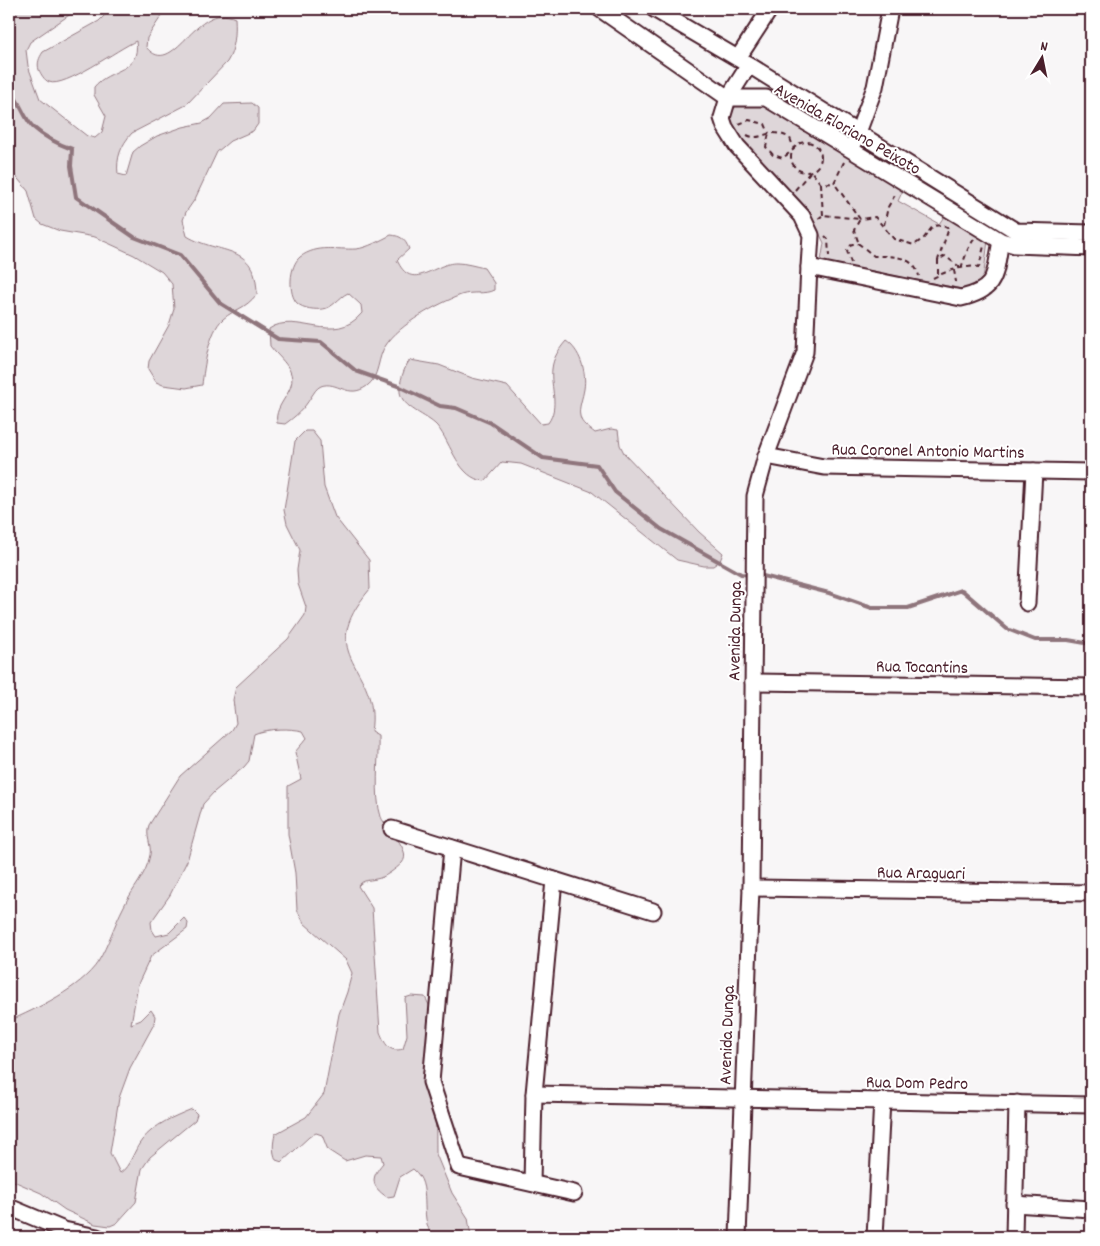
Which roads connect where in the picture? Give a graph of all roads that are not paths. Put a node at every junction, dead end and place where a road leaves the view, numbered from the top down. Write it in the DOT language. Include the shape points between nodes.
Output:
graph roads {
  1 [pos="600,9"];
  2 [pos="654,9"];
  3 [pos="770,9"];
  4 [pos="890,9"];
  5 [pos="744,62"];
  6 [pos="728,98"];
  7 [pos="858,133"];
  8 [pos="850,153"];
  9 [pos="1091,233"];
  10 [pos="1011,239"];
  11 [pos="1091,248"];
  12 [pos="809,267"];
  13 [pos="766,456"];
  14 [pos="1034,471"];
  15 [pos="1091,472"];
  16 [pos="1027,603"];
  17 [pos="753,682"];
  18 [pos="1091,687"];
  19 [pos="392,829"];
  20 [pos="452,848"];
  21 [pos="554,880"];
  22 [pos="751,888"];
  23 [pos="1091,893"];
  24 [pos="653,910"];
  25 [pos="534,1094"];
  26 [pos="742,1099"];
  27 [pos="882,1100"];
  28 [pos="1017,1103"];
  29 [pos="1091,1105"];
  30 [pos="532,1183"];
  31 [pos="574,1193"];
  32 [pos="1014,1204"];
  33 [pos="9,1206"];
  34 [pos="1091,1209"];
  35 [pos="96,1237"];
  36 [pos="738,1237"];
  37 [pos="875,1237"];
  38 [pos="1014,1237"];
  1 -- 6 [label="street"];
  2 -- 5 [label="street, Avenida Floriano Peixoto"];
  3 -- 5 [label="street"];
  4 -- 7 [label="street" via="875,87"];
  5 -- 6 [label="street"];
  5 -- 7 [label="street, Avenida Floriano Peixoto"];
  6 -- 8 [label="street, Avenida Floriano Peixoto" via="766,98"];
  6 -- 12 [label="street, Avenida Dunga" via="722,118 724,127 737,146 802,216 812,234"];
  7 -- 8 [label="street"];
  7 -- 10 [label="street, Avenida Floriano Peixoto"];
  8 -- 10 [label="street, Avenida Floriano Peixoto"];
  9 -- 10 [label="street"];
  10 -- 11 [label="street, Avenida Floriano Peixoto"];
  10 -- 12 [label="street" via="992,284 979,294 961,298"];
  12 -- 13 [label="street, Avenida Dunga" via="805,352"];
  13 -- 14 [label="street, Rua Coronel Antonio Martins" via="824,467"];
  13 -- 17 [label="street, Avenida Dunga" via="755,496"];
  14 -- 15 [label="street, Rua Coronel Antonio Martins"];
  14 -- 16 [label="street"];
  17 -- 18 [label="street, Rua Tocantins"];
  17 -- 22 [label="street, Avenida Dunga"];
  19 -- 20 [label="street"];
  20 -- 21 [label="street"];
  20 -- 30 [label="street" via="431,1082 459,1167"];
  21 -- 24 [label="street"];
  21 -- 25 [label="street"];
  22 -- 23 [label="street, Rua Araguari"];
  22 -- 26 [label="street, Avenida Dunga"];
  25 -- 26 [label="street, Rua Dom Pedro"];
  25 -- 30 [label="street"];
  26 -- 27 [label="street, Rua Dom Pedro"];
  26 -- 36 [label="street, Avenida Dunga"];
  27 -- 28 [label="street, Rua Dom Pedro"];
  27 -- 37 [label="street"];
  28 -- 29 [label="street, Rua Dom Pedro"];
  28 -- 32 [label="street"];
  30 -- 31 [label="street"];
  32 -- 34 [label="street"];
  32 -- 38 [label="street"];
  33 -- 35 [label="street" via="64,1230"];
}
